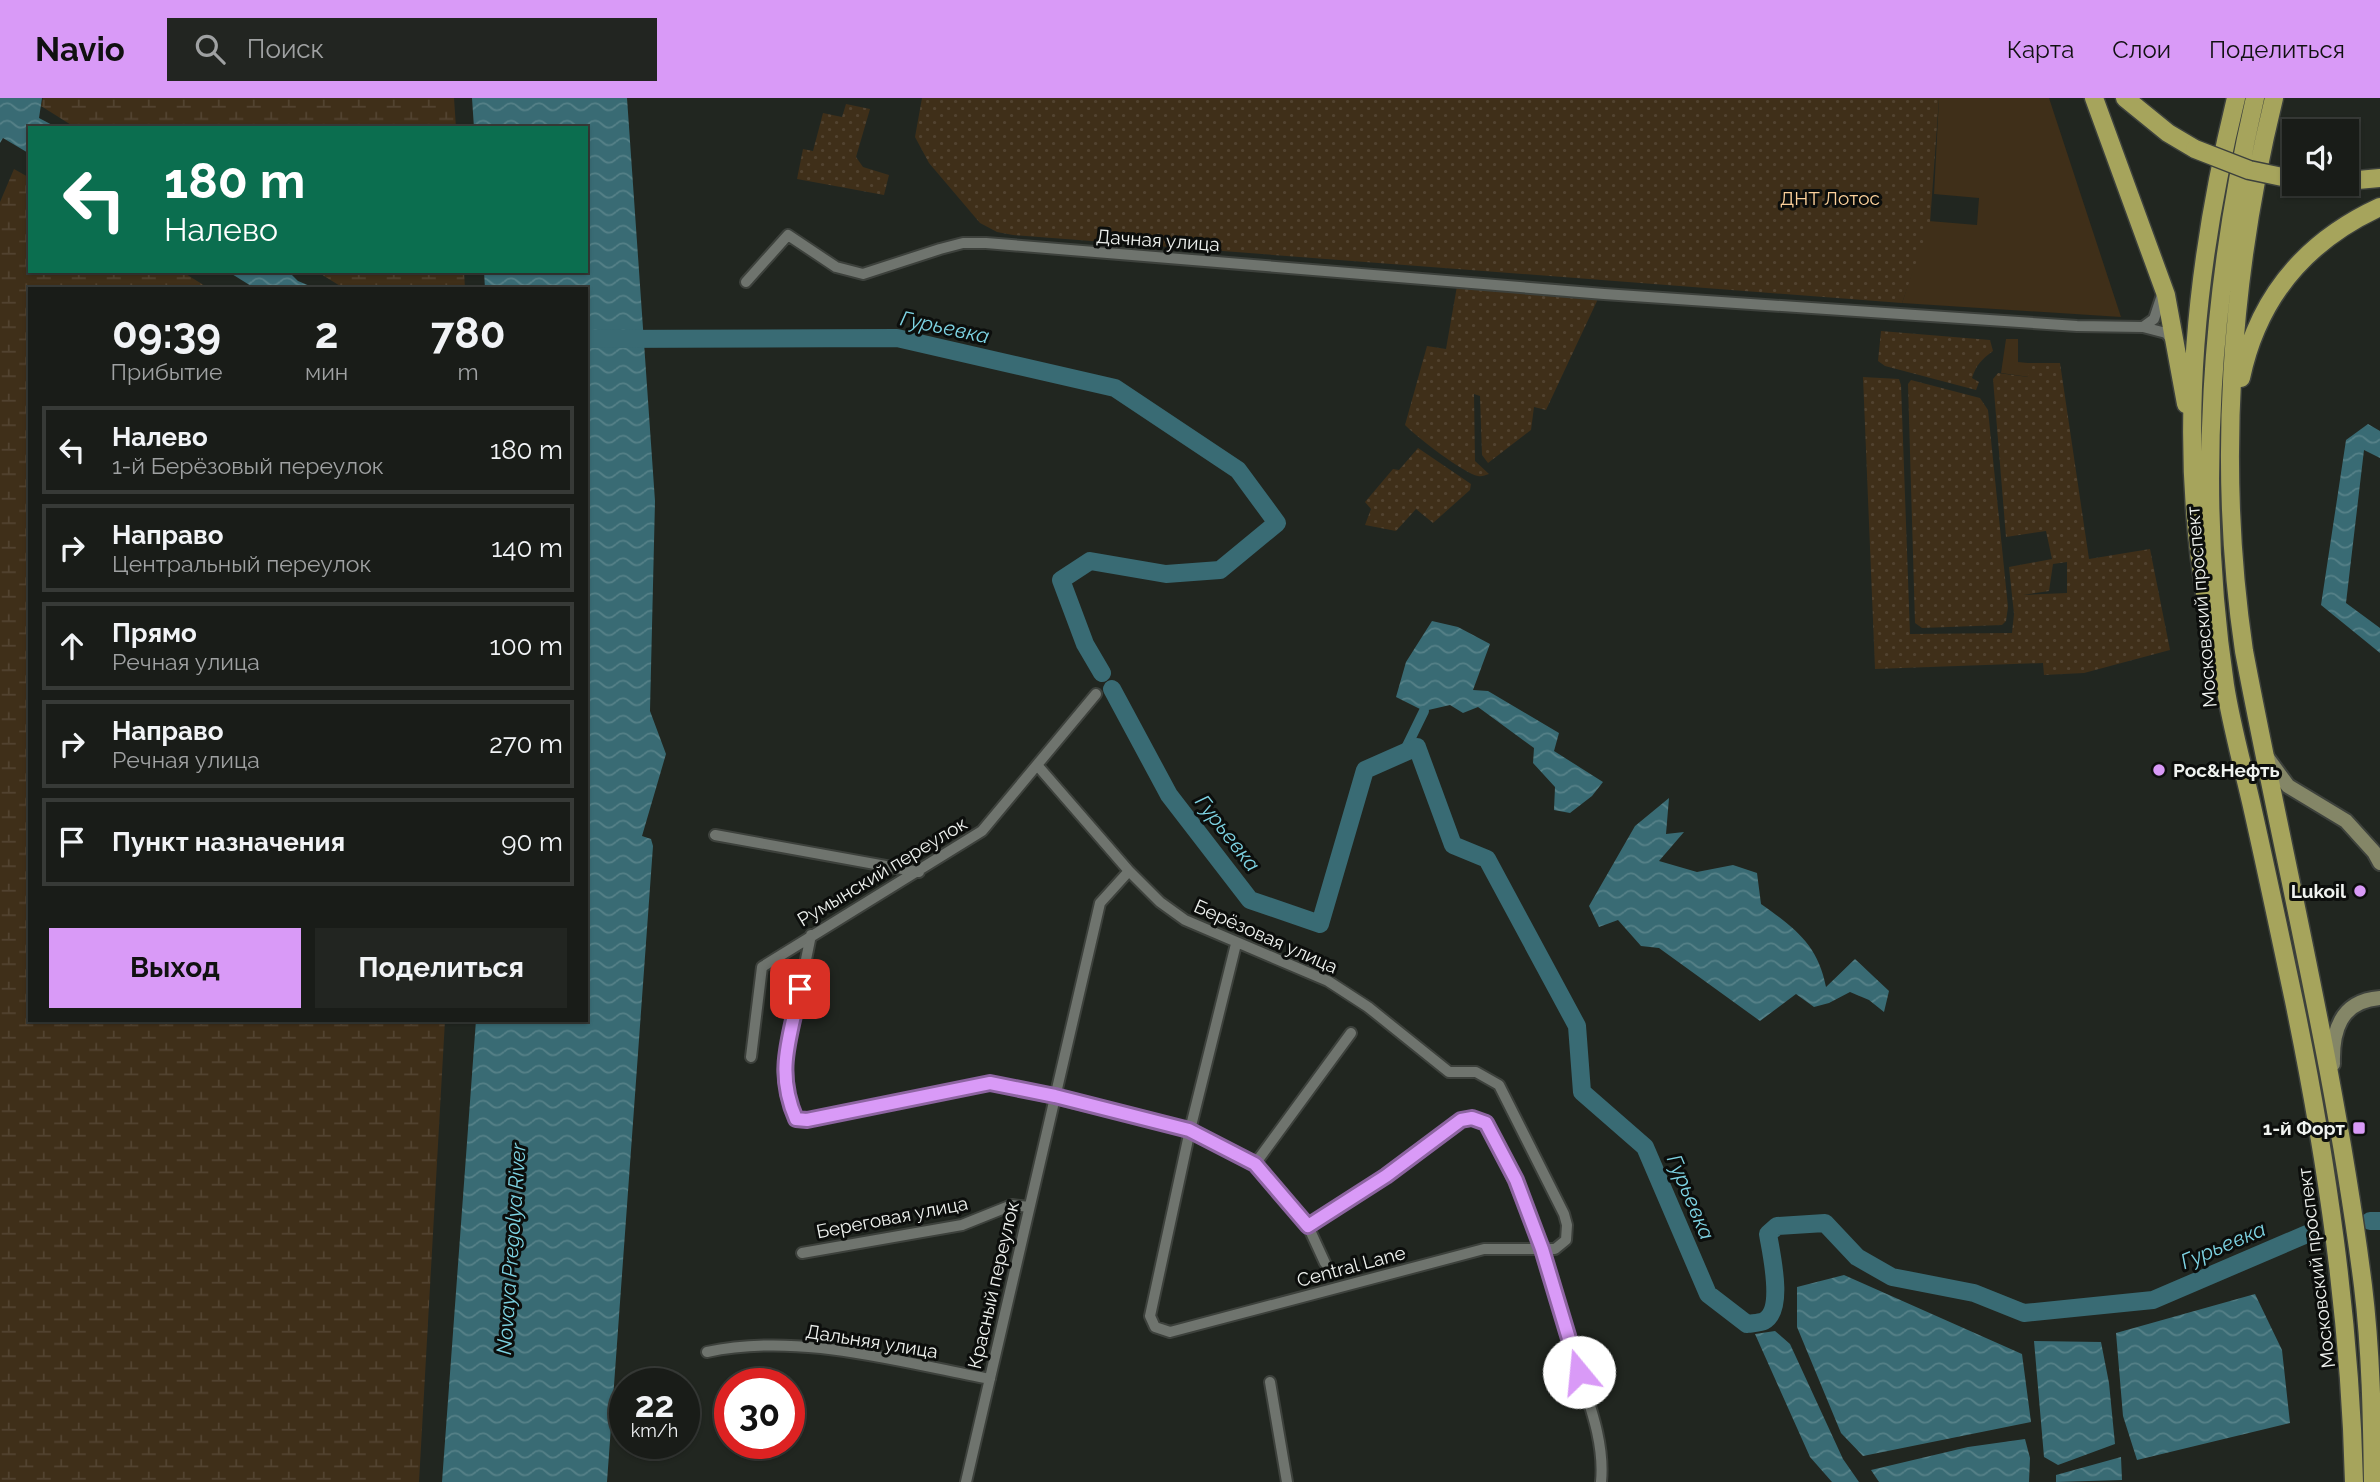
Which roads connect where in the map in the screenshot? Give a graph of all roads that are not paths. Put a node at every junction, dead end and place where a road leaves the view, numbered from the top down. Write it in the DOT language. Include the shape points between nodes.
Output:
graph roads {
  1 [pos="2094,98"];
  2 [pos="2125,98"];
  3 [pos="2236,98"];
  4 [pos="2255,98"];
  5 [pos="2274,98"];
  6 [pos="2282,177"];
  7 [pos="2380,178"];
  8 [pos="2359,180"];
  9 [pos="2380,207"];
  10 [pos="746,282"];
  11 [pos="2162,282"];
  12 [pos="2143,327"];
  13 [pos="2180,361"];
  14 [pos="2231,440"];
  15 [pos="2193,456"];
  16 [pos="2225,687"];
  17 [pos="1096,694"];
  18 [pos="2263,752"];
  19 [pos="1037,765"];
  20 [pos="715,835"];
  21 [pos="2380,863"];
  22 [pos="1129,871"];
  23 [pos="919,872"];
  24 [pos="811,935"];
  25 [pos="1236,944"];
  26 [pos="2380,998"];
  27 [pos="1351,1033"];
  28 [pos="751,1057"];
  29 [pos="2334,1094"];
  30 [pos="1055,1096"];
  31 [pos="1189,1130"];
  32 [pos="1255,1164"];
  33 [pos="1029,1207"];
  34 [pos="1308,1226"];
  35 [pos="1542,1249"];
  36 [pos="802,1252"];
  37 [pos="1325,1264"];
  38 [pos="707,1352"];
  39 [pos="990,1379"];
  40 [pos="1269,1382"];
  41 [pos="966,1482"];
  42 [pos="1287,1482"];
  43 [pos="1601,1482"];
  44 [pos="2354,1482"];
  45 [pos="2373,1482"];
  1 -- 11 [label="highway"];
  2 -- 6 [label="highway, bridge" via="2168,134 2195,149"];
  3 -- 15 [label="highway" via="2204,276"];
  4 -- 16 [label="highway, Московский проспект" via="2229,230 2213,387 2213,553"];
  5 -- 14 [label="highway, Московский проспект" via="2241,278"];
  7 -- 8 [label="highway"];
  9 -- 14 [label="highway" via="2321,241 2277,288 2248,350"];
  10 -- 12 [label="street, Дачная улица" via="788,235 836,267 863,274 963,243 986,243 1604,293"];
  11 -- 12 [label="street" via="2160,309"];
  11 -- 13 [label="highway"];
  12 -- 13 [label="street" via="2166,333"];
  13 -- 15 [label="highway"];
  14 -- 18 [label="highway, Московский проспект" via="2239,618"];
  15 -- 16 [label="highway" via="2198,548"];
  16 -- 44 [label="highway, Московский проспект" via="2294,1005 2334,1223 2351,1395"];
  17 -- 19 [label="street, Румынский переулок"];
  18 -- 21 [label="main road" via="2288,786 2346,821"];
  18 -- 29 [label="highway, Московский проспект"];
  19 -- 22 [label="street, Берёзовая улица"];
  19 -- 23 [label="street, Румынский переулок" via="982,831"];
  20 -- 23 [label="street"];
  22 -- 25 [label="street, Берёзовая улица" via="1185,920"];
  22 -- 30 [label="street, Красный переулок" via="1100,903"];
  23 -- 24 [label="street, Румынский переулок"];
  24 -- 28 [label="street, Румынский переулок" via="762,967"];
  24 -- 30 [label="street" via="783,1072 796,1119 990,1083"];
  25 -- 31 [label="street"];
  25 -- 35 [label="street, Берёзовая улица" via="1328,981 1449,1072 1476,1072 1499,1085 1567,1225 1561,1245"];
  26 -- 29 [label="main road" via="2367,999 2349,1010 2335,1029"];
  27 -- 32 [label="street"];
  29 -- 45 [label="highway, Московский проспект" via="2368,1348"];
  30 -- 31 [label="street"];
  30 -- 33 [label="street, Красный переулок"];
  31 -- 32 [label="street"];
  31 -- 35 [label="street, Central Lane" via="1150,1316 1155,1327 1170,1332 1484,1250"];
  32 -- 34 [label="street"];
  33 -- 36 [label="street, Береговая улица" via="1012,1205 962,1225"];
  33 -- 39 [label="street, Красный переулок"];
  34 -- 35 [label="street" via="1461,1120 1472,1118 1486,1123 1516,1180"];
  34 -- 37 [label="street"];
  35 -- 43 [label="street" via="1601,1446"];
  38 -- 39 [label="street, Дальняя улица" via="741,1344 827,1349"];
  39 -- 41 [label="street, Красный переулок"];
  40 -- 42 [label="street"];
}
